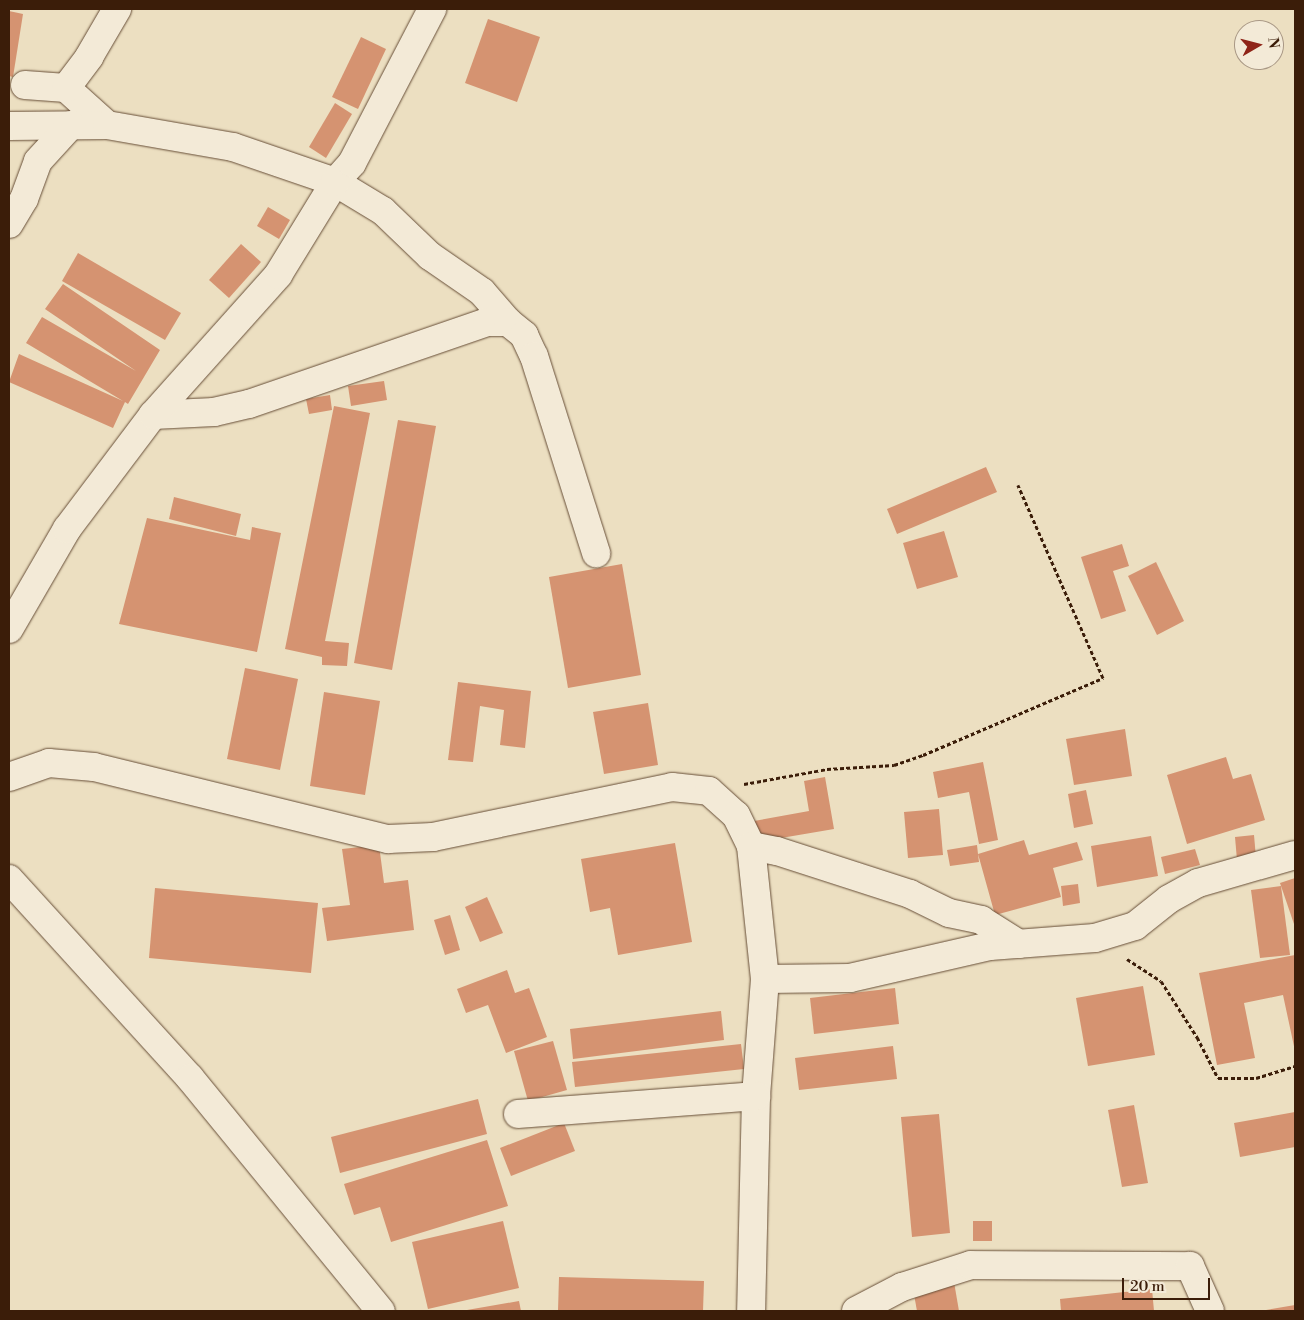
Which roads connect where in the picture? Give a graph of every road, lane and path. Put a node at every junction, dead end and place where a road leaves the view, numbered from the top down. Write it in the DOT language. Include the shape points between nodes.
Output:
graph roads {
  1 [pos="117,9"];
  2 [pos="432,9"];
  3 [pos="25,84"];
  4 [pos="66,88"];
  5 [pos="107,125"];
  6 [pos="9,126"];
  7 [pos="71,126"];
  8 [pos="335,182"];
  9 [pos="9,224"];
  10 [pos="508,322"];
  11 [pos="153,415"];
  12 [pos="1018,485"];
  13 [pos="596,553"];
  14 [pos="9,629"];
  15 [pos="9,777"];
  16 [pos="709,791"];
  17 [pos="751,846"];
  18 [pos="1295,855"];
  19 [pos="9,879"];
  20 [pos="1095,938"];
  21 [pos="1019,944"];
  22 [pos="765,979"];
  23 [pos="1295,1066"];
  24 [pos="756,1096"];
  25 [pos="518,1114"];
  26 [pos="381,1311"];
  27 [pos="751,1311"];
  28 [pos="856,1311"];
  29 [pos="1210,1311"];
  1 -- 4 [label="street" via="90,57"];
  2 -- 8 [label="street" via="352,162"];
  3 -- 4 [label="street"];
  4 -- 5 [label="street"];
  5 -- 7 [label="street"];
  5 -- 8 [label="street" via="233,147"];
  6 -- 7 [label="street"];
  7 -- 9 [label="street" via="38,161 24,199"];
  8 -- 10 [label="street" via="383,212 430,256 482,292"];
  8 -- 11 [label="street" via="278,275"];
  10 -- 11 [label="street" via="487,322 248,404 214,412"];
  10 -- 13 [label="street" via="524,335 534,356"];
  11 -- 14 [label="street" via="68,529"];
  12 -- 16 [label="path" via="1102,678 894,765 827,769"];
  15 -- 16 [label="street" via="48,763 94,767 388,839 433,837 672,787"];
  16 -- 17 [label="street" via="736,815"];
  17 -- 21 [label="street" via="777,851 910,894 949,913 981,920"];
  17 -- 22 [label="street"];
  18 -- 20 [label="street" via="1198,883 1169,899 1134,926"];
  19 -- 26 [label="street" via="190,1078"];
  20 -- 21 [label="street"];
  20 -- 23 [label="path" via="1161,981 1197,1037 1218,1078 1256,1078"];
  21 -- 22 [label="street" via="990,946 850,978"];
  22 -- 24 [label="street"];
  24 -- 25 [label="street"];
  24 -- 27 [label="street"];
  28 -- 29 [label="street" via="902,1287 971,1265 1190,1266"];
}
